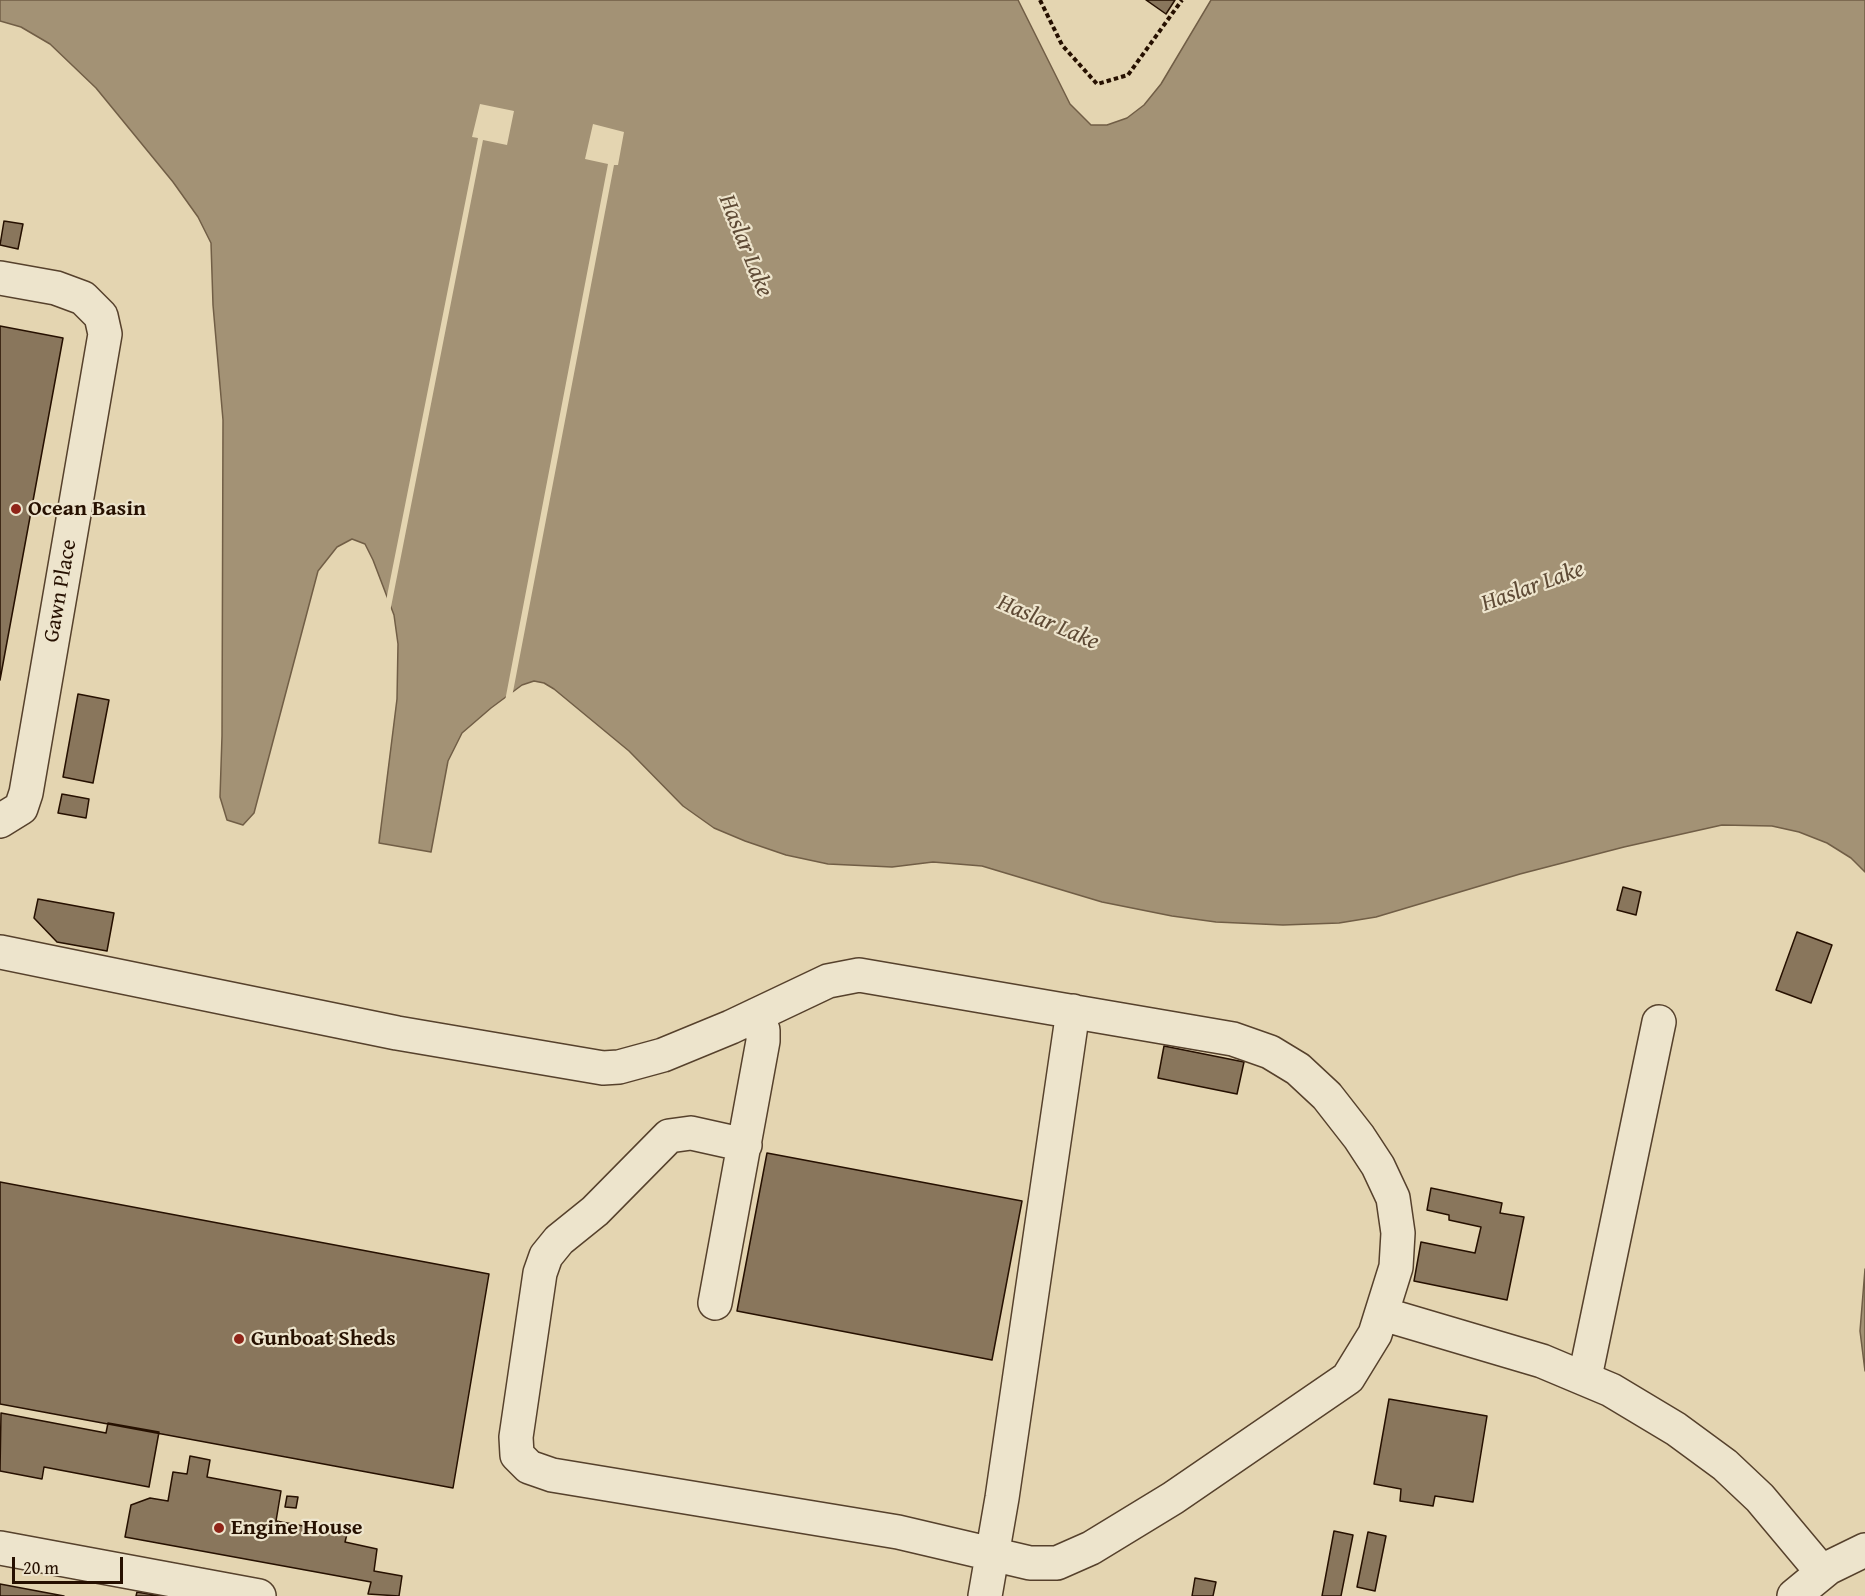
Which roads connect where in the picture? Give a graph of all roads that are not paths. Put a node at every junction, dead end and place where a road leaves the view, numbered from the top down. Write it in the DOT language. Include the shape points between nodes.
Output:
graph roads {
  1 [pos="0,278"];
  2 [pos="0,821"];
  3 [pos="0,952"];
  4 [pos="1073,1011"];
  5 [pos="756,1015"];
  6 [pos="1659,1022"];
  7 [pos="744,1145"];
  8 [pos="715,1303"];
  9 [pos="1383,1314"];
  10 [pos="1585,1377"];
  11 [pos="0,1548"];
  12 [pos="1865,1551"];
  13 [pos="993,1553"];
  14 [pos="1822,1572"];
  15 [pos="259,1596"];
  16 [pos="985,1596"];
  17 [pos="1794,1596"];
  1 -- 2 [label="street, Gawn Place" via="56,288 83,298 101,316 105,334 26,794 21,808"];
  3 -- 5 [label="street" via="397,1033 603,1068 648,1060"];
  4 -- 5 [label="street" via="859,975 828,981"];
  4 -- 9 [label="street" via="1253,1045 1281,1058 1316,1084 1359,1137 1393,1197 1398,1250"];
  4 -- 13 [label="street"];
  5 -- 7 [label="street" via="764,1041"];
  6 -- 10 [label="street"];
  7 -- 8 [label="street"];
  7 -- 13 [label="street" via="691,1133 669,1136 552,1248 540,1273 516,1437 517,1455 529,1467 552,1475 898,1532"];
  9 -- 10 [label="street"];
  9 -- 13 [label="street" via="1368,1350 1340,1386 1173,1498 1067,1560 1044,1564"];
  10 -- 14 [label="street" via="1660,1419 1725,1465 1760,1498"];
  11 -- 15 [label="street"];
  12 -- 14 [label="street"];
  13 -- 16 [label="street"];
  14 -- 17 [label="street"];
}
